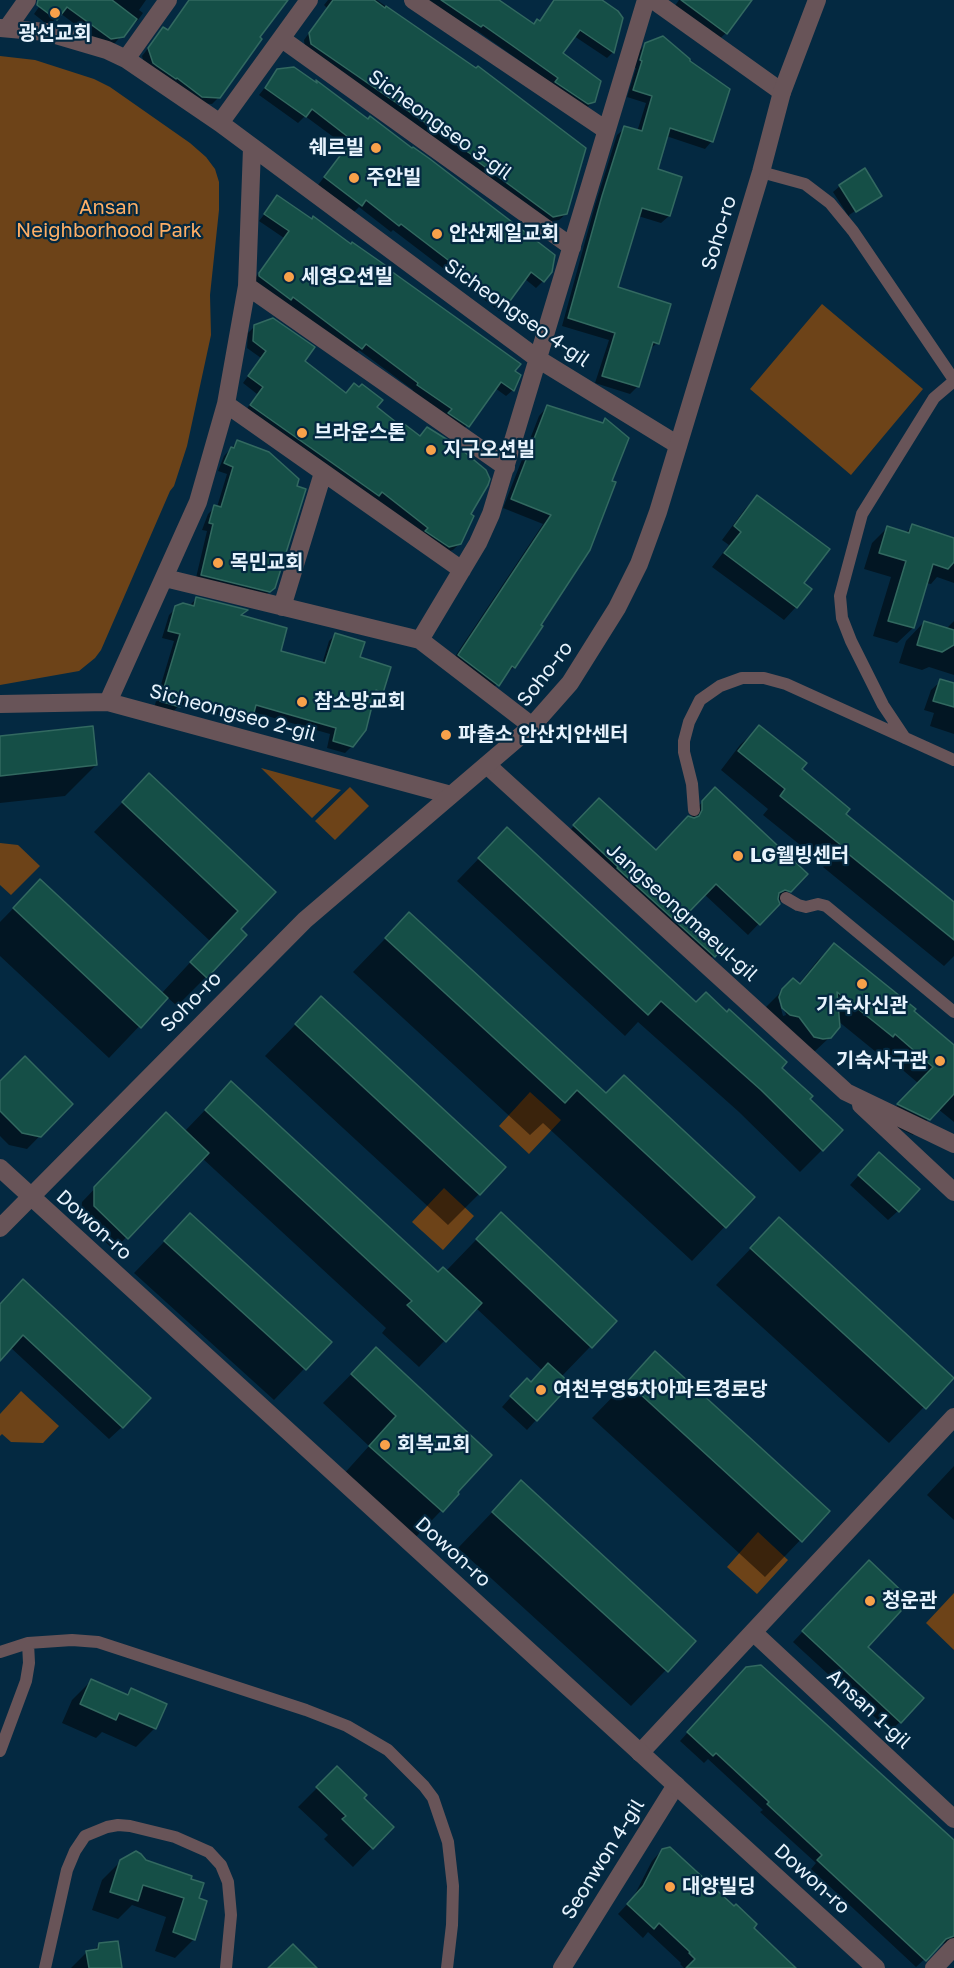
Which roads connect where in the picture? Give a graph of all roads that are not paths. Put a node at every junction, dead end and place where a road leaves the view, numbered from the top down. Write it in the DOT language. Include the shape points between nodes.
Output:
graph roads {
  1 [pos="27,0"];
  2 [pos="168,0"];
  3 [pos="309,0"];
  4 [pos="412,0"];
  5 [pos="646,0"];
  6 [pos="653,0"];
  7 [pos="817,0"];
  8 [pos="4,28"];
  9 [pos="282,39"];
  10 [pos="126,59"];
  11 [pos="782,92"];
  12 [pos="220,123"];
  13 [pos="606,130"];
  14 [pos="252,148"];
  15 [pos="761,172"];
  16 [pos="572,247"];
  17 [pos="247,286"];
  18 [pos="538,359"];
  19 [pos="954,380"];
  20 [pos="226,404"];
  21 [pos="678,445"];
  22 [pos="506,467"];
  23 [pos="323,472"];
  24 [pos="462,570"];
  25 [pos="165,578"];
  26 [pos="282,607"];
  27 [pos="420,640"];
  28 [pos="108,702"];
  29 [pos="0,704"];
  30 [pos="532,726"];
  31 [pos="905,738"];
  32 [pos="954,760"];
  33 [pos="487,765"];
  34 [pos="452,795"];
  35 [pos="694,810"];
  36 [pos="786,897"];
  37 [pos="954,1012"];
  38 [pos="846,1092"];
  39 [pos="954,1144"];
  40 [pos="0,1168"];
  41 [pos="954,1192"];
  42 [pos="30,1197"];
  43 [pos="0,1228"];
  44 [pos="954,1417"];
  45 [pos="753,1632"];
  46 [pos="28,1644"];
  47 [pos="0,1652"];
  48 [pos="0,1751"];
  49 [pos="640,1753"];
  50 [pos="676,1785"];
  51 [pos="954,1819"];
  52 [pos="954,1947"];
  53 [pos="570,1964"];
  54 [pos="45,1968"];
  55 [pos="226,1968"];
  56 [pos="447,1968"];
  57 [pos="876,1968"];
  58 [pos="934,1968"];
  1 -- 8 [label="street, Sicheongseo 4-gil"];
  2 -- 10 [label="street"];
  3 -- 9 [label="street"];
  4 -- 13 [label="street"];
  5 -- 13 [label="street"];
  6 -- 11 [label="street"];
  7 -- 11 [label="street, Soho-ro"];
  8 -- 10 [label="street, Sicheongseo 4-gil" via="66,37"];
  9 -- 12 [label="street"];
  9 -- 16 [label="street, Sicheongseo 3-gil"];
  10 -- 12 [label="street, Sicheongseo 4-gil"];
  11 -- 15 [label="street, Soho-ro"];
  12 -- 14 [label="street, Sicheongseo 4-gil"];
  13 -- 16 [label="street"];
  14 -- 17 [label="street"];
  14 -- 18 [label="street, Sicheongseo 4-gil"];
  15 -- 19 [label="lane" via="805,184 830,203"];
  15 -- 21 [label="street, Soho-ro"];
  16 -- 18 [label="street"];
  17 -- 20 [label="street"];
  17 -- 22 [label="street"];
  18 -- 21 [label="street, Sicheongseo 4-gil"];
  18 -- 22 [label="street"];
  19 -- 31 [label="lane" via="934,398 867,505 857,527 840,596 842,618 851,641 883,705"];
  20 -- 23 [label="street"];
  20 -- 25 [label="street" via="198,502"];
  21 -- 30 [label="street, Soho-ro" via="658,512 617,608 570,683"];
  22 -- 24 [label="street" via="491,514"];
  23 -- 24 [label="street"];
  23 -- 26 [label="street"];
  24 -- 27 [label="street"];
  25 -- 26 [label="street"];
  25 -- 28 [label="street"];
  26 -- 27 [label="street"];
  27 -- 30 [label="street"];
  28 -- 29 [label="street, Sicheongseo 2-gil"];
  28 -- 34 [label="street, Sicheongseo 2-gil"];
  30 -- 33 [label="street, Soho-ro"];
  31 -- 32 [label="lane"];
  31 -- 35 [label="lane" via="775,680 753,677 731,681 700,700 689,722 684,752"];
  33 -- 34 [label="street, Soho-ro"];
  33 -- 38 [label="street, Jangseongmaeul-gil"];
  34 -- 42 [label="street, Soho-ro" via="305,920"];
  36 -- 37 [label="lane" via="806,907 826,906"];
  38 -- 39 [label="street, Jangseongmaeul-gil"];
  38 -- 41 [label="street, Jangseongmaeul-gil"];
  40 -- 42 [label="street, Dowon-ro"];
  42 -- 43 [label="street, Soho-ro"];
  42 -- 49 [label="street, Dowon-ro"];
  44 -- 45 [label="street"];
  45 -- 49 [label="street"];
  45 -- 51 [label="street, Ansan 1-gil"];
  46 -- 47 [label="lane"];
  46 -- 48 [label="lane" via="26,1681"];
  46 -- 56 [label="lane" via="98,1642 306,1710 346,1726 388,1750 434,1798 448,1842 453,1886"];
  49 -- 50 [label="street, Dowon-ro"];
  50 -- 53 [label="street, Seonwon 4-gil"];
  50 -- 57 [label="street, Dowon-ro"];
  52 -- 58 [label="street"];
  54 -- 55 [label="lane" via="75,1851 85,1836 118,1825 175,1837 209,1852 220,1865 228,1881 231,1915"];
}
